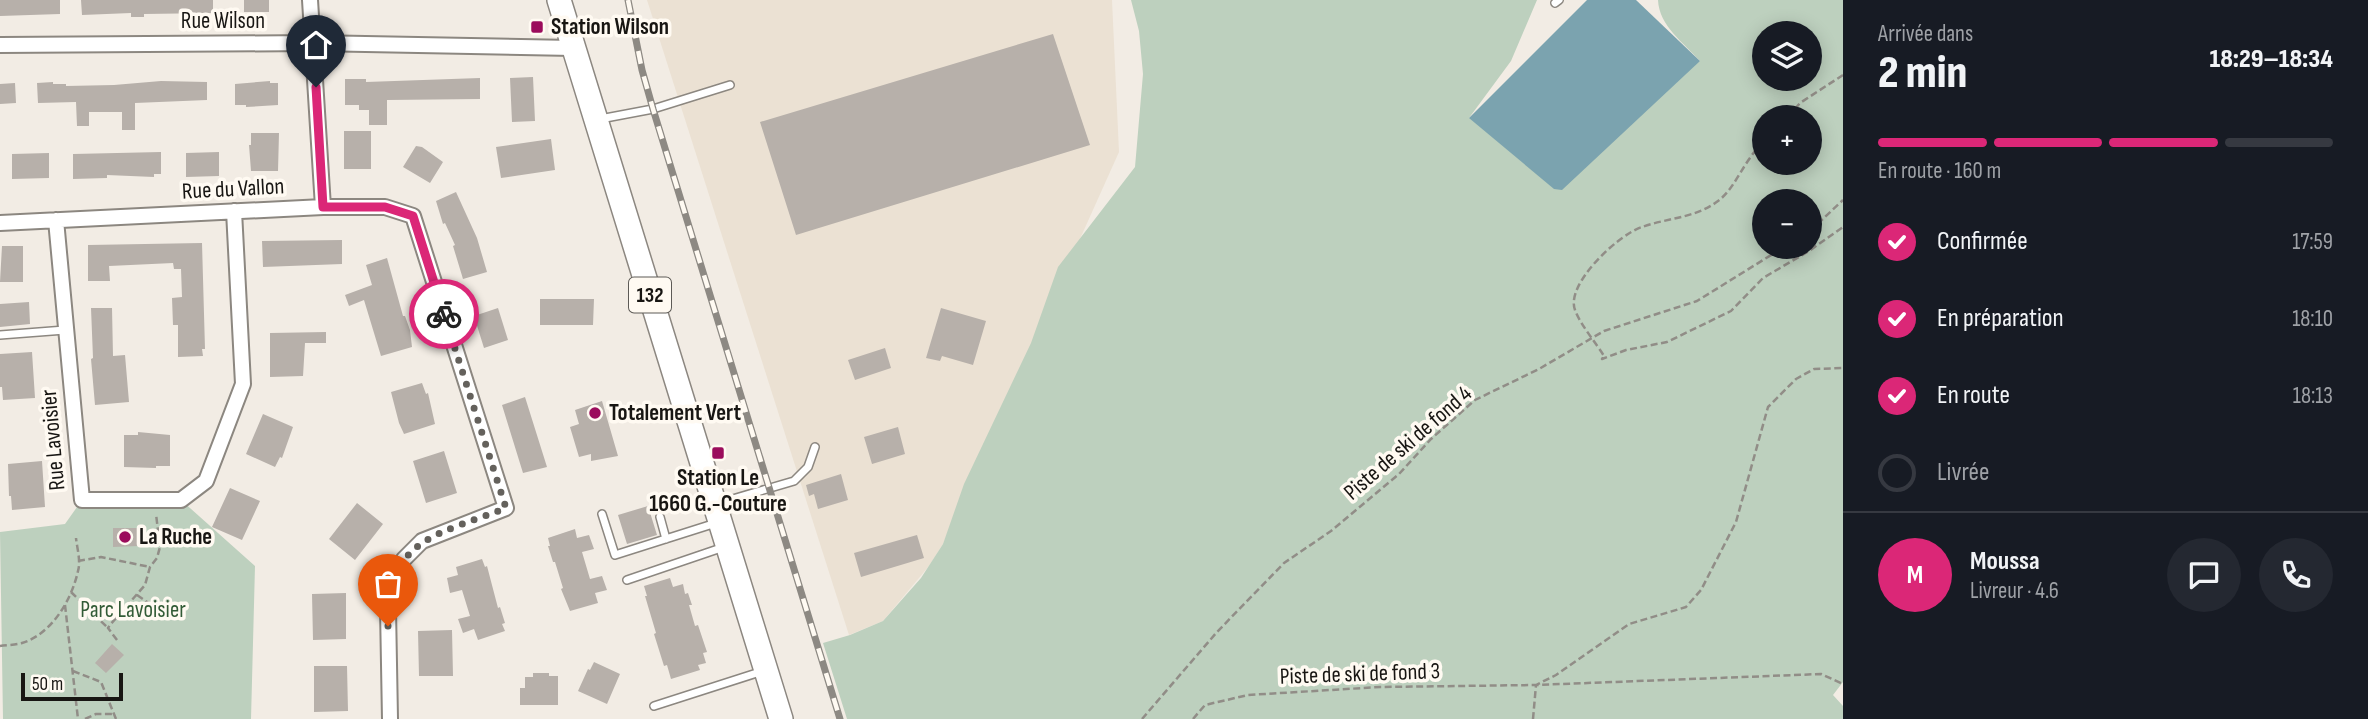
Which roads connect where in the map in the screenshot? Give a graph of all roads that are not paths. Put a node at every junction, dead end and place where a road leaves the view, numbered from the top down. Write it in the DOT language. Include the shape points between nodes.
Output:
graph roads {
  1 [pos="310,0"];
  2 [pos="559,0"];
  3 [pos="313,43"];
  4 [pos="0,45"];
  5 [pos="573,48"];
  6 [pos="730,85"];
  7 [pos="595,120"];
  8 [pos="323,207"];
  9 [pos="234,211"];
  10 [pos="56,220"];
  11 [pos="0,223"];
  12 [pos="65,330"];
  13 [pos="0,335"];
  14 [pos="815,447"];
  15 [pos="718,513"];
  16 [pos="602,514"];
  17 [pos="660,517"];
  18 [pos="666,539"];
  19 [pos="728,546"];
  20 [pos="626,580"];
  21 [pos="766,670"];
  22 [pos="654,706"];
  23 [pos="390,719"];
  24 [pos="781,719"];
  1 -- 3 [label="street"];
  2 -- 5 [label="main road, 132"];
  3 -- 4 [label="street, Rue Wilson"];
  3 -- 5 [label="street, Rue Wilson"];
  3 -- 8 [label="street"];
  5 -- 7 [label="main road, 132"];
  6 -- 7 [label="lane" via="653,109"];
  7 -- 15 [label="main road, 132"];
  8 -- 9 [label="street, Rue du Vallon"];
  8 -- 23 [label="street, Rue du Vallon" via="385,207 413,216 506,508 422,541 394,577 388,608"];
  9 -- 10 [label="street, Rue du Vallon"];
  9 -- 12 [label="street, Rue Lavoisier" via="243,384 206,481 181,500 82,500"];
  10 -- 11 [label="street, Rue du Vallon"];
  10 -- 12 [label="street, Rue Lavoisier"];
  12 -- 13 [label="lane"];
  14 -- 15 [label="lane" via="807,467 794,481"];
  15 -- 18 [label="lane"];
  15 -- 19 [label="main road, 132"];
  16 -- 18 [label="lane" via="615,555"];
  17 -- 18 [label="lane"];
  19 -- 20 [label="lane"];
  19 -- 21 [label="main road, 132"];
  21 -- 22 [label="lane"];
  21 -- 24 [label="main road, 132"];
}
